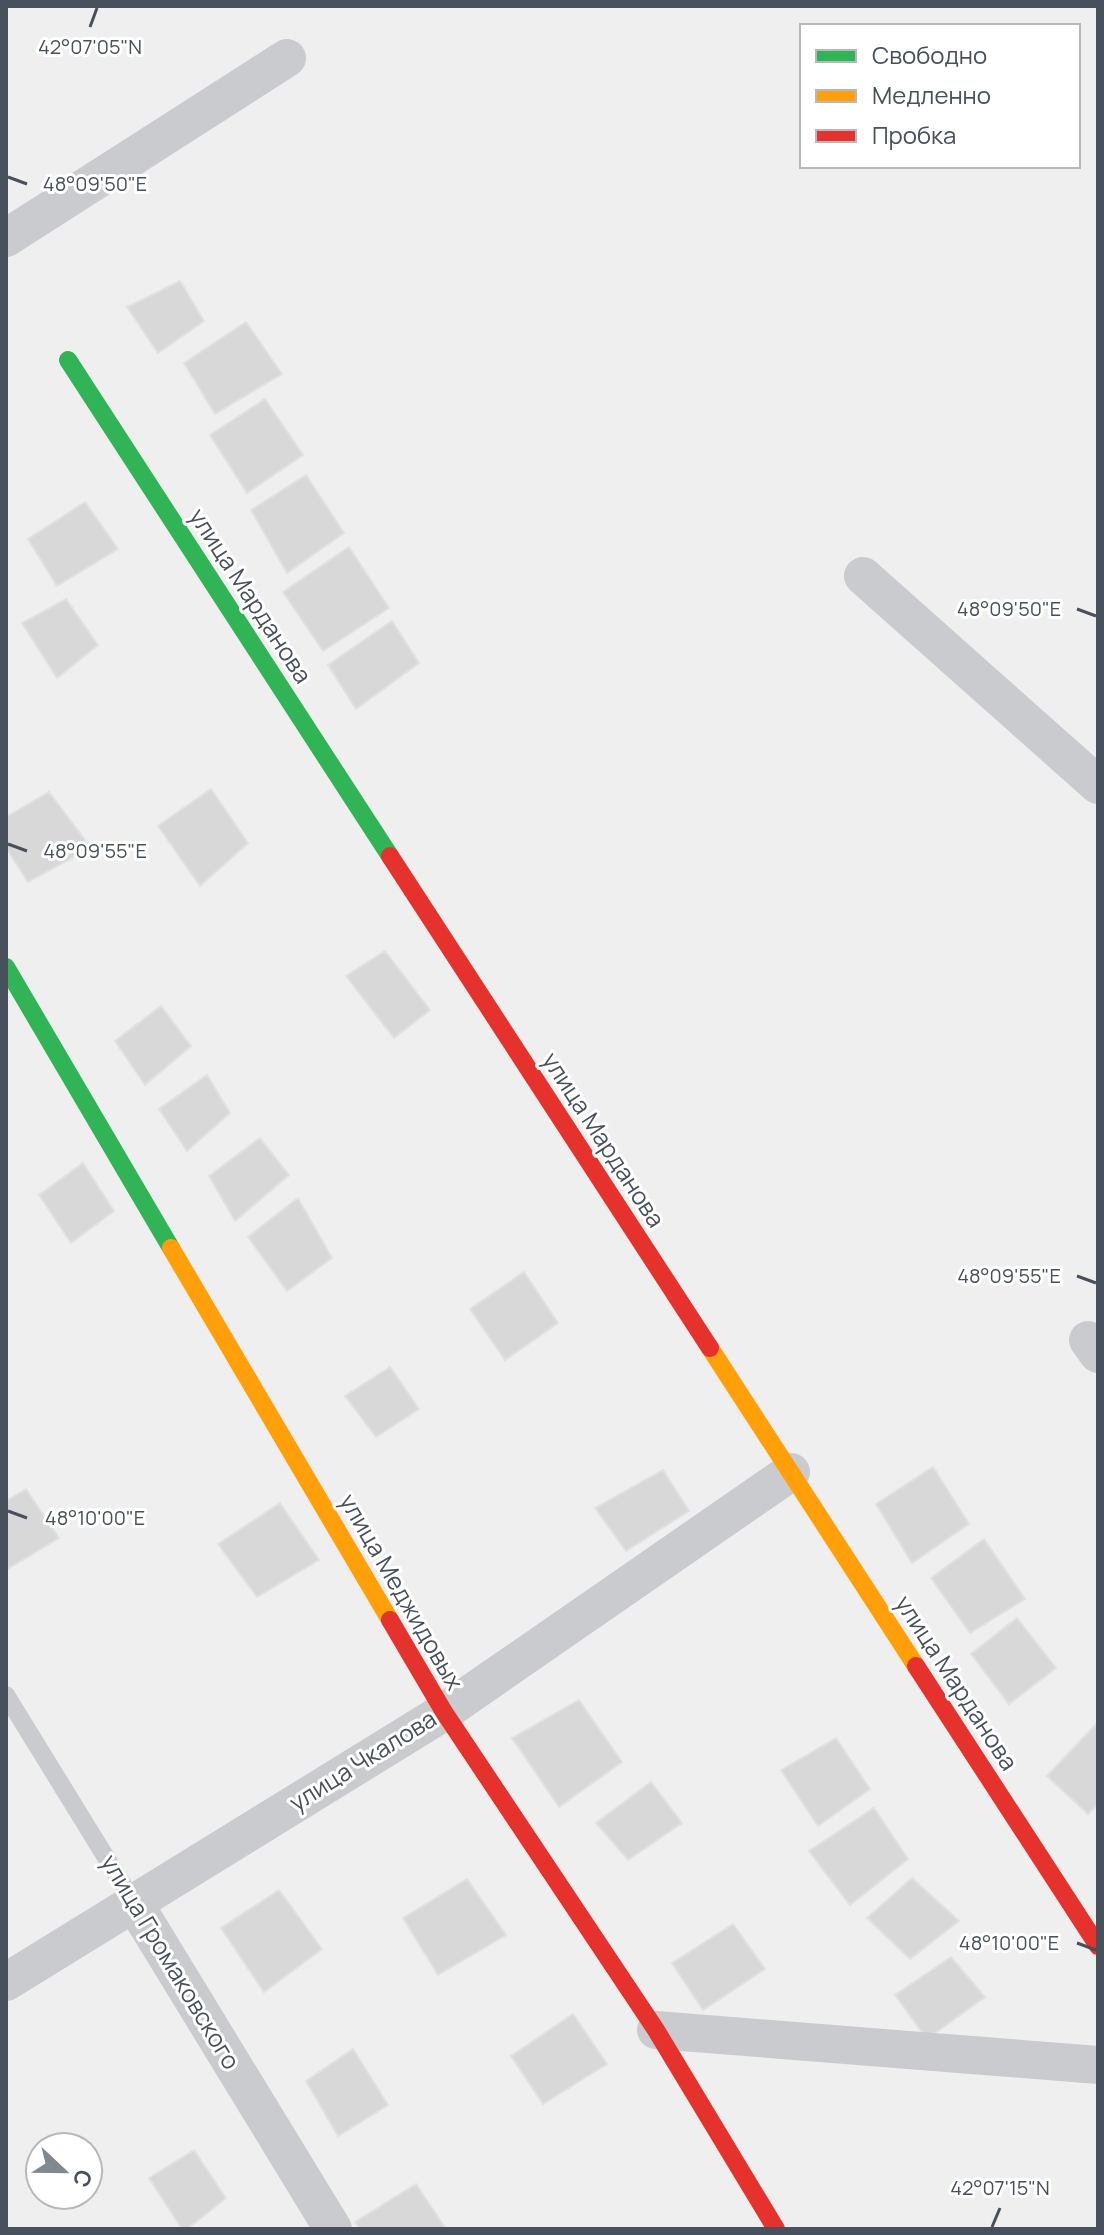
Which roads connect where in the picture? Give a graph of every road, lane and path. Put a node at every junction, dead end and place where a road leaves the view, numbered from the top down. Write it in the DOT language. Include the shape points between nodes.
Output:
graph roads {
  1 [pos="287,58"];
  2 [pos="6,238"];
  3 [pos="68,360"];
  4 [pos="863,576"];
  5 [pos="1098,785"];
  6 [pos="6,967"];
  7 [pos="791,1472"];
  8 [pos="6,1695"];
  9 [pos="444,1712"];
  10 [pos="134,1903"];
  11 [pos="1098,1946"];
  12 [pos="6,1982"];
  13 [pos="656,2030"];
  14 [pos="1098,2065"];
  15 [pos="333,2229"];
  16 [pos="776,2229"];
  1 -- 2 [label="street"];
  3 -- 7 [label="street, улица Марданова"];
  4 -- 5 [label="street"];
  6 -- 9 [label="street, улица Меджидовых"];
  7 -- 9 [label="street, улица Чкалова"];
  7 -- 11 [label="street, улица Марданова"];
  8 -- 10 [label="lane, улица Громаковского"];
  9 -- 10 [label="street, улица Чкалова"];
  9 -- 13 [label="street, улица Меджидовых"];
  10 -- 12 [label="street, улица Чкалова"];
  10 -- 15 [label="street, улица Громаковского"];
  13 -- 14 [label="street"];
  13 -- 16 [label="street, улица Меджидовых"];
}
